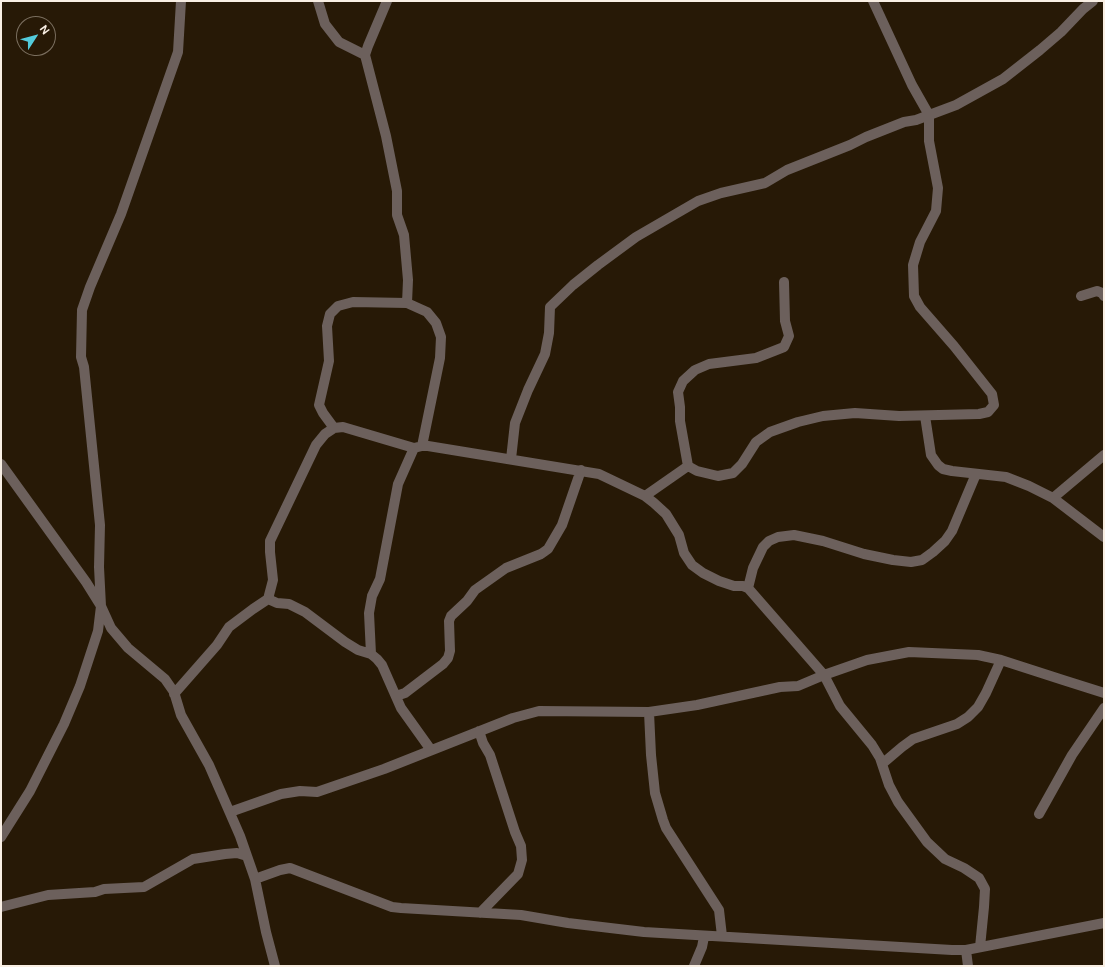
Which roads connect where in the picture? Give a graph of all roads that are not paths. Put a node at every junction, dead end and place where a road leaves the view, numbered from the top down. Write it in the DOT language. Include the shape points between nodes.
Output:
graph roads {
  1 [pos="181,1"];
  2 [pos="318,1"];
  3 [pos="387,1"];
  4 [pos="873,1"];
  5 [pos="1093,1"];
  6 [pos="365,55"];
  7 [pos="929,115"];
  8 [pos="784,282"];
  9 [pos="1081,296"];
  10 [pos="1104,296"];
  11 [pos="407,304"];
  12 [pos="924,416"];
  13 [pos="334,428"];
  14 [pos="418,447"];
  15 [pos="1104,455"];
  16 [pos="511,459"];
  17 [pos="1,464"];
  18 [pos="688,466"];
  19 [pos="581,470"];
  20 [pos="976,474"];
  21 [pos="645,496"];
  22 [pos="1053,498"];
  23 [pos="1104,537"];
  24 [pos="748,588"];
  25 [pos="268,599"];
  26 [pos="102,606"];
  27 [pos="371,654"];
  28 [pos="1001,660"];
  29 [pos="824,675"];
  30 [pos="1104,693"];
  31 [pos="174,694"];
  32 [pos="396,696"];
  33 [pos="1104,708"];
  34 [pos="649,712"];
  35 [pos="480,731"];
  36 [pos="431,750"];
  37 [pos="882,764"];
  38 [pos="230,812"];
  39 [pos="1039,814"];
  40 [pos="1,837"];
  41 [pos="247,856"];
  42 [pos="255,879"];
  43 [pos="1,907"];
  44 [pos="480,913"];
  45 [pos="1104,923"];
  46 [pos="704,936"];
  47 [pos="722,936"];
  48 [pos="980,946"];
  49 [pos="966,950"];
  50 [pos="275,966"];
  51 [pos="694,966"];
  52 [pos="968,966"];
  1 -- 26 [label="street" via="178,52 121,214 82,310 81,357 100,525 99,567"];
  2 -- 6 [label="street" via="325,24 339,42"];
  3 -- 6 [label="street"];
  4 -- 7 [label="street" via="912,85"];
  5 -- 7 [label="street" via="1061,32 1003,79 956,105"];
  6 -- 11 [label="street" via="397,191 397,215 404,235 408,280"];
  7 -- 12 [label="street" via="929,141 938,188 936,211 920,242 913,265 914,296 920,307 992,394 994,405 988,412 978,414"];
  7 -- 16 [label="street" via="866,137 787,170 765,182 698,201 636,237 573,285 550,307 545,354 514,423"];
  8 -- 18 [label="street" via="785,321 789,336 784,347 756,358 709,364 695,370 682,381 678,392"];
  9 -- 10 [label="street" via="1097,291"];
  11 -- 13 [label="street" via="353,302 338,306 330,314 327,326 329,361 319,405"];
  11 -- 14 [label="street" via="427,312 436,323 441,337 440,358"];
  12 -- 18 [label="street" via="855,413 823,416 770,432 756,442 733,473 718,476"];
  12 -- 20 [label="street" via="931,455 938,465 943,469"];
  13 -- 14 [label="street"];
  13 -- 25 [label="street" via="316,445 270,541 273,580"];
  14 -- 16 [label="street"];
  14 -- 27 [label="street" via="398,484 380,580 372,596 369,613"];
  15 -- 22 [label="street"];
  16 -- 19 [label="street"];
  17 -- 26 [label="street"];
  18 -- 21 [label="street"];
  19 -- 21 [label="street" via="599,474"];
  19 -- 32 [label="street" via="562,525 548,549 506,568 475,590 449,621 448,658 405,693"];
  20 -- 22 [label="street" via="1006,476"];
  20 -- 24 [label="street" via="952,531 941,545 922,560 893,560 794,535 778,537 763,547 753,568"];
  21 -- 24 [label="street" via="666,514 679,535 684,553 692,564 719,581"];
  22 -- 23 [label="street"];
  24 -- 29 [label="street"];
  25 -- 27 [label="street" via="289,604 304,612 345,642"];
  25 -- 31 [label="street" via="229,627 217,645"];
  26 -- 31 [label="street" via="111,628 128,648 165,679"];
  26 -- 40 [label="street" via="98,631 64,724 30,791"];
  27 -- 32 [label="street" via="382,665"];
  28 -- 29 [label="street" via="978,655 909,652 867,660"];
  28 -- 30 [label="street"];
  28 -- 37 [label="street" via="978,707 968,717 957,724 913,740"];
  29 -- 34 [label="street" via="798,686 780,687 697,705"];
  29 -- 37 [label="street" via="840,706 872,745"];
  31 -- 38 [label="street" via="181,715 209,765"];
  32 -- 36 [label="street" via="401,708"];
  33 -- 39 [label="street" via="1072,755"];
  34 -- 35 [label="street" via="539,711"];
  34 -- 47 [label="street" via="655,793 663,820 719,910"];
  35 -- 36 [label="street"];
  35 -- 44 [label="street" via="521,846 522,860 518,874"];
  36 -- 38 [label="street" via="317,792 281,794"];
  37 -- 48 [label="street" via="898,802 927,842 945,859 979,878 985,889"];
  38 -- 41 [label="street"];
  41 -- 42 [label="street"];
  41 -- 43 [label="street" via="237,853 193,859 144,887 48,895"];
  42 -- 44 [label="street" via="290,868 392,907"];
  42 -- 50 [label="street"];
  44 -- 46 [label="street" via="521,915 644,932"];
  45 -- 48 [label="street"];
  46 -- 47 [label="street"];
  46 -- 51 [label="street"];
  47 -- 49 [label="street"];
  48 -- 49 [label="street"];
  49 -- 52 [label="street"];
}
